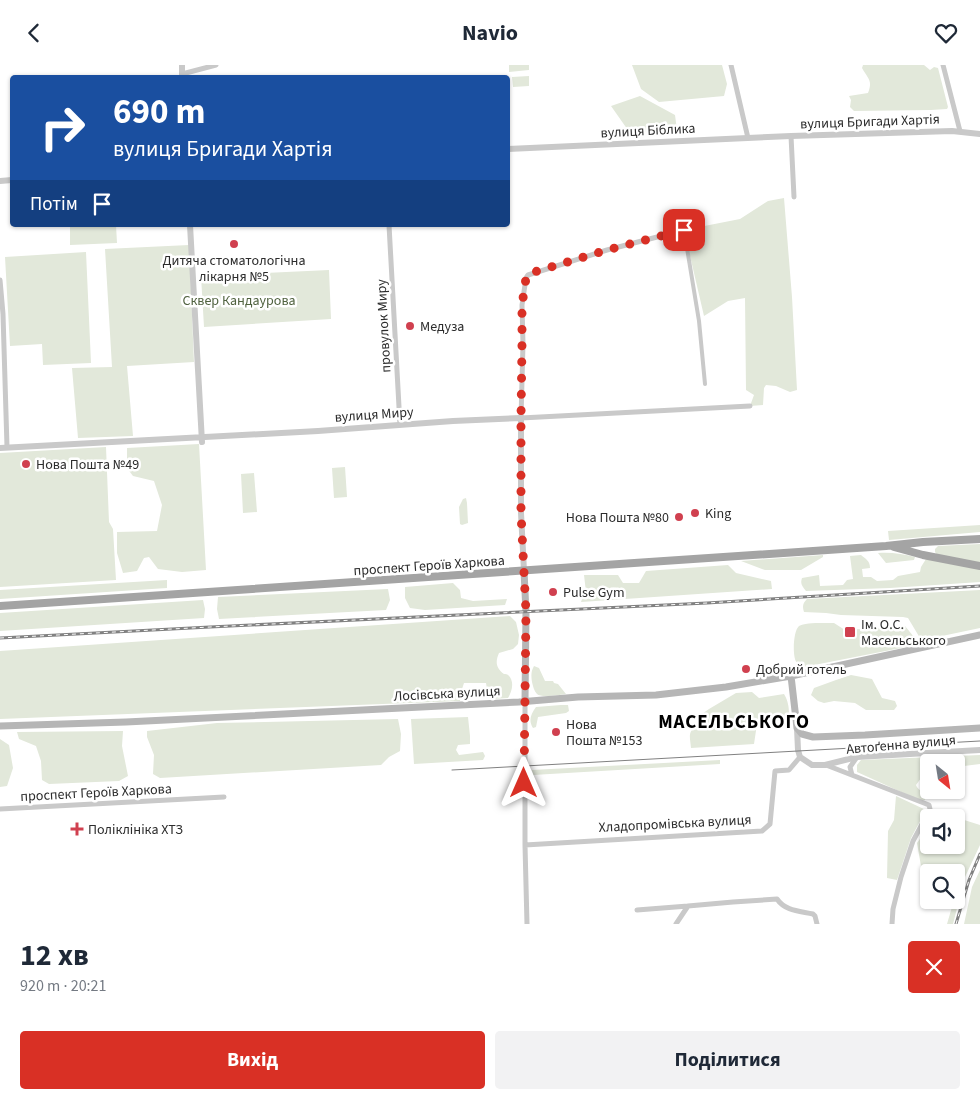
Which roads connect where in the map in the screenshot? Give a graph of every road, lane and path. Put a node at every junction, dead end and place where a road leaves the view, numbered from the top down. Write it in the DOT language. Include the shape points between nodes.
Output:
graph roads {
  1 [pos="216,65"];
  2 [pos="730,65"];
  3 [pos="943,65"];
  4 [pos="185,75"];
  5 [pos="960,131"];
  6 [pos="980,134"];
  7 [pos="791,136"];
  8 [pos="748,138"];
  9 [pos="510,149"];
  10 [pos="794,197"];
  11 [pos="190,227"];
  12 [pos="389,227"];
  13 [pos="684,230"];
  14 [pos="0,280"];
  15 [pos="705,384"];
  16 [pos="750,406"];
  17 [pos="521,418"];
  18 [pos="400,425"];
  19 [pos="202,439"];
  20 [pos="8,447"];
  21 [pos="0,448"];
  22 [pos="980,539"];
  23 [pos="945,540"];
  24 [pos="889,546"];
  25 [pos="936,557"];
  26 [pos="980,566"];
  27 [pos="524,571"];
  28 [pos="0,606"];
  29 [pos="980,635"];
  30 [pos="791,676"];
  31 [pos="525,701"];
  32 [pos="0,726"];
  33 [pos="796,728"];
  34 [pos="980,728"];
  35 [pos="980,750"];
  36 [pos="800,757"];
  37 [pos="857,757"];
  38 [pos="825,765"];
  39 [pos="852,775"];
  40 [pos="224,797"];
  41 [pos="0,809"];
  42 [pos="525,845"];
  43 [pos="688,906"];
  44 [pos="637,910"];
  45 [pos="527,924"];
  46 [pos="676,924"];
  47 [pos="817,924"];
  48 [pos="892,924"];
  1 -- 4 [label="street"];
  2 -- 8 [label="street"];
  3 -- 5 [label="street"];
  5 -- 6 [label="street, вулиця Бригади Хартія"];
  5 -- 7 [label="street, вулиця Бригади Хартія"];
  7 -- 8 [label="street, вулиця Біблика"];
  7 -- 10 [label="street, вулиця Бригади Хартія"];
  8 -- 9 [label="street, вулиця Біблика"];
  11 -- 19 [label="street"];
  12 -- 18 [label="street, провулок Миру"];
  13 -- 15 [label="street" via="699,321"];
  13 -- 17 [label="street" via="528,275 522,305"];
  14 -- 20 [label="street"];
  16 -- 17 [label="street, вулиця Миру"];
  17 -- 18 [label="street, вулиця Миру"];
  17 -- 27 [label="street"];
  18 -- 19 [label="street, вулиця Миру"];
  19 -- 20 [label="street, вулиця Миру"];
  20 -- 21 [label="street, вулиця Миру"];
  22 -- 23 [label="main road, проспект Героїв Харкова"];
  23 -- 24 [label="main road, проспект Героїв Харкова"];
  23 -- 25 [label="main road" via="934,545"];
  24 -- 25 [label="main road, проспект Героїв Харкова"];
  24 -- 27 [label="main road, проспект Героїв Харкова"];
  25 -- 26 [label="main road, проспект Героїв Харкова"];
  27 -- 28 [label="main road, проспект Героїв Харкова"];
  27 -- 31 [label="main road"];
  29 -- 30 [label="main road, Лосівська вулиця"];
  30 -- 31 [label="main road, Лосівська вулиця" via="656,695"];
  30 -- 33 [label="main road"];
  31 -- 32 [label="main road, Лосівська вулиця" via="126,723"];
  31 -- 42 [label="street"];
  33 -- 34 [label="main road" via="813,737"];
  33 -- 36 [label="street"];
  35 -- 37 [label="street, Автоґенна вулиця"];
  36 -- 38 [label="street" via="812,765"];
  36 -- 42 [label="street, Хладопромівська вулиця" via="789,771 775,771 770,824 762,831"];
  37 -- 38 [label="street, Автоґенна вулиця"];
  37 -- 39 [label="street" via="850,767"];
  38 -- 39 [label="street"];
  39 -- 48 [label="street" via="929,805 901,877"];
  40 -- 41 [label="street, проспект Героїв Харкова"];
  42 -- 45 [label="street"];
  43 -- 44 [label="street"];
  43 -- 46 [label="street"];
  43 -- 47 [label="street" via="777,899 786,908 815,916"];
}
